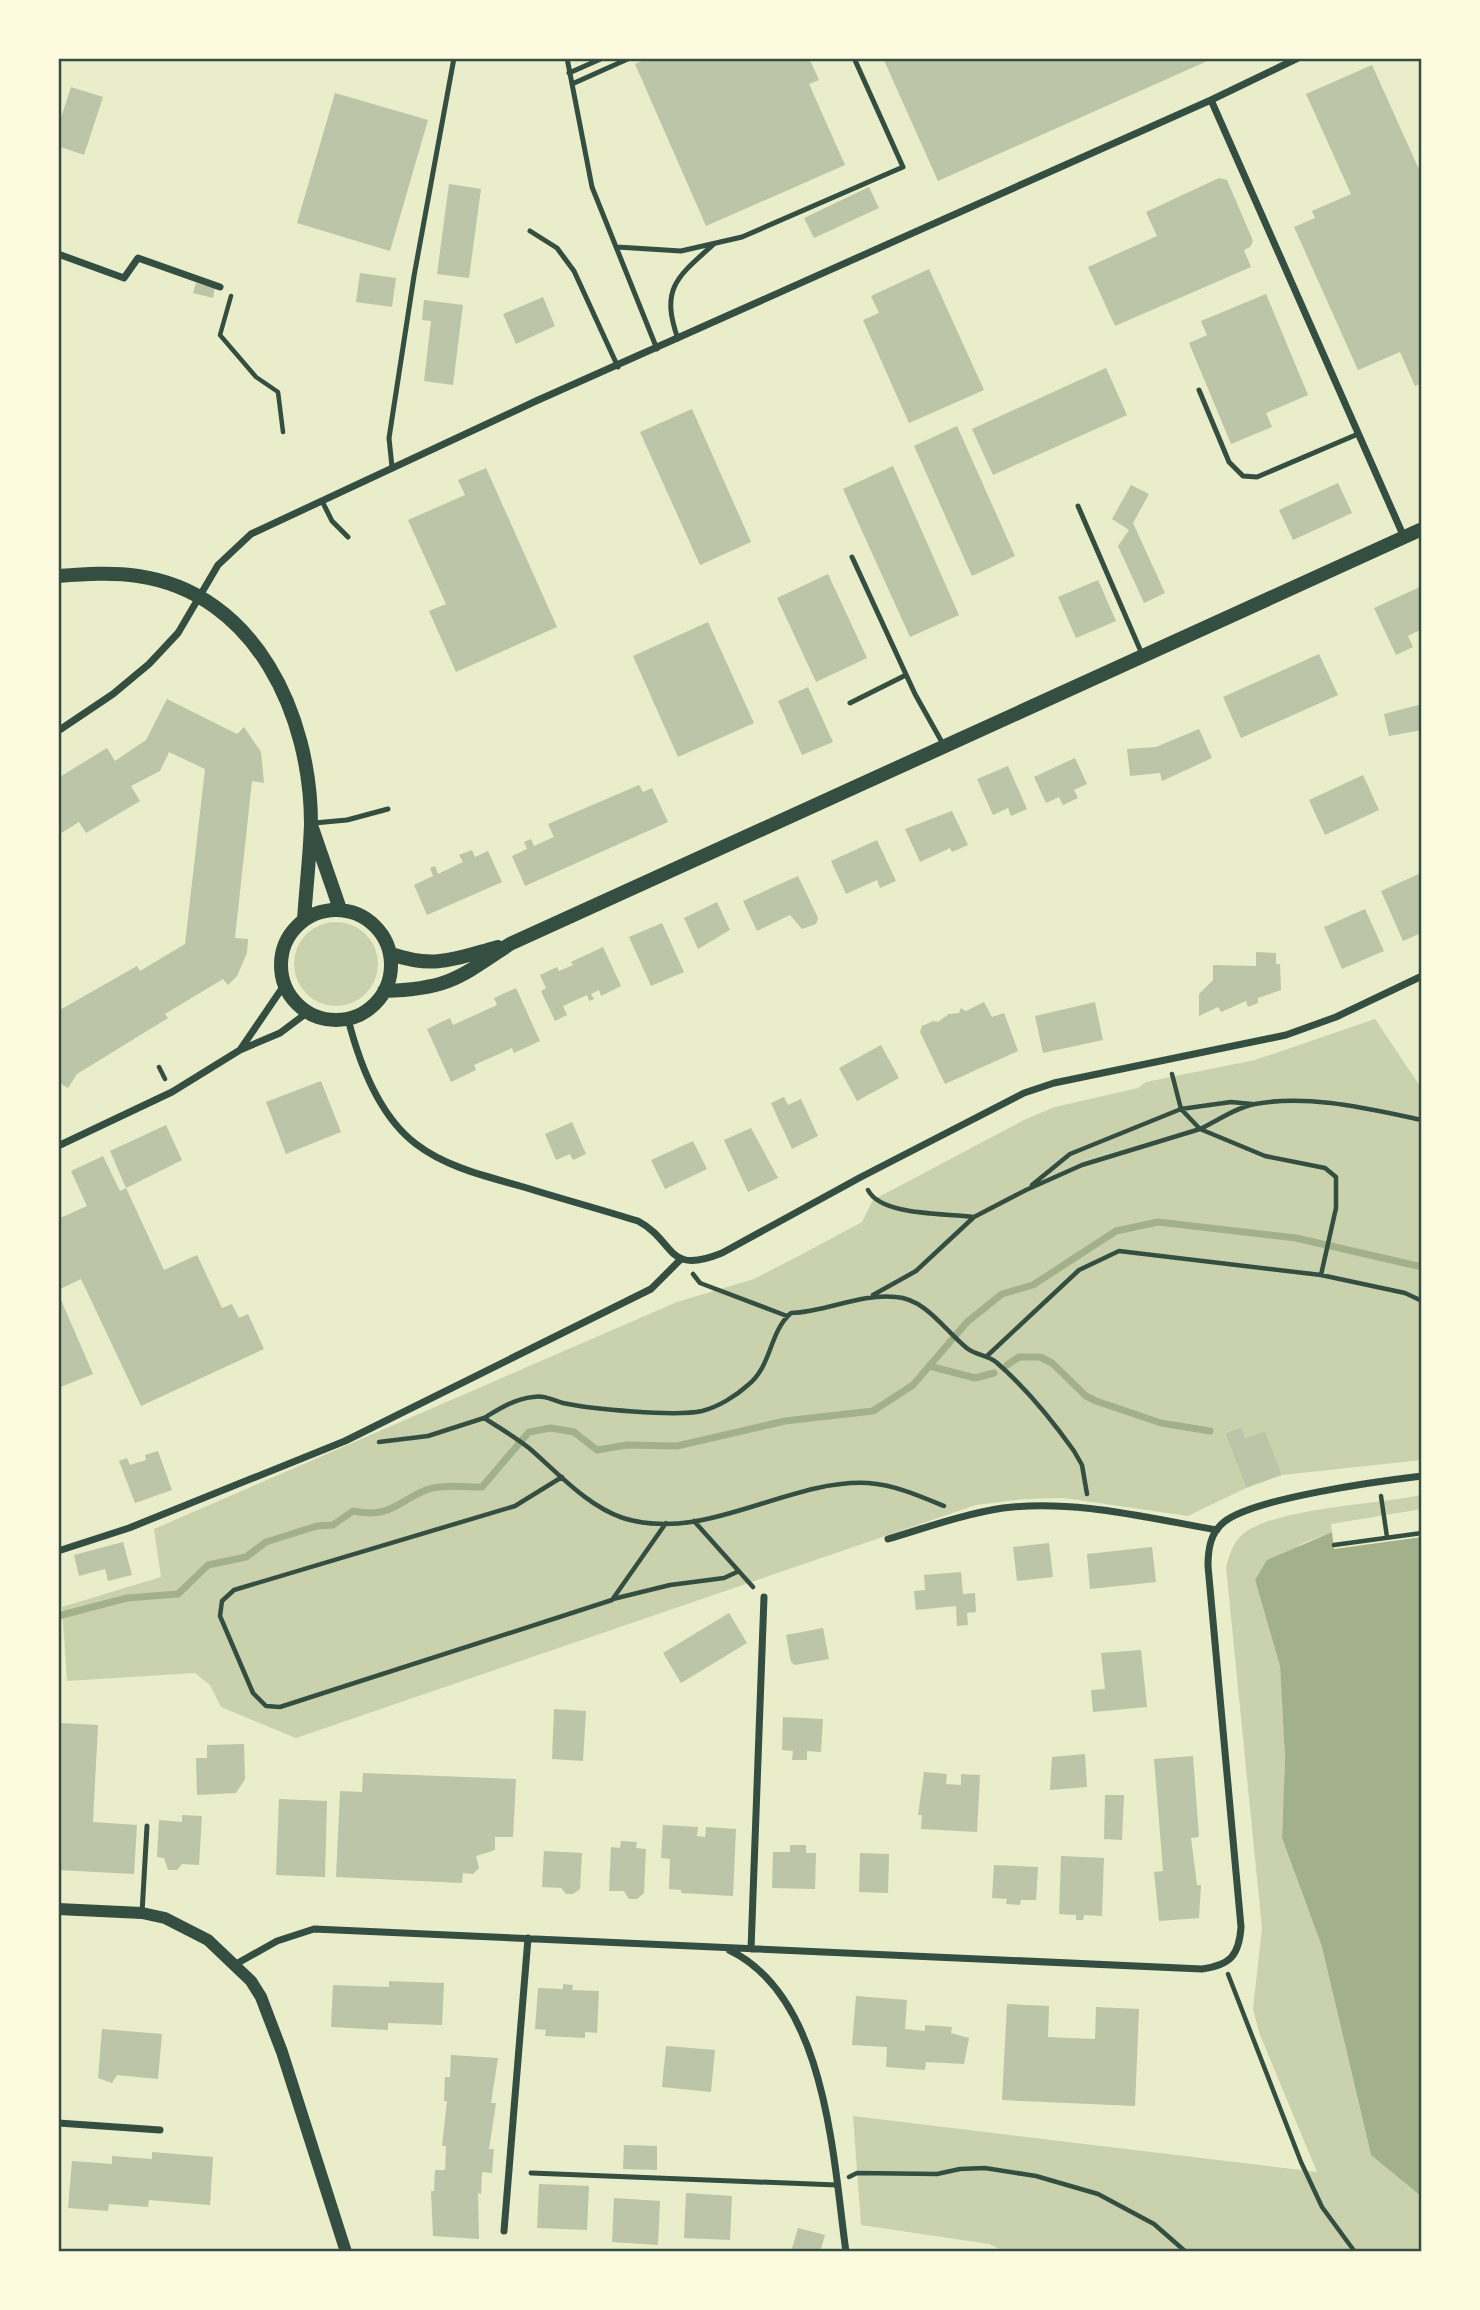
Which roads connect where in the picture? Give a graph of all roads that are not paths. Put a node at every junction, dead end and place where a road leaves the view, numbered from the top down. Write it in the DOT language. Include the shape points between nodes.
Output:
graph roads {
  1 [pos="454,58"];
  2 [pos="568,58"];
  3 [pos="603,58"];
  4 [pos="630,58"];
  5 [pos="854,58"];
  6 [pos="1298,58"];
  7 [pos="569,73"];
  8 [pos="572,84"];
  9 [pos="1211,100"];
  10 [pos="530,231"];
  11 [pos="716,242"];
  12 [pos="617,247"];
  13 [pos="58,254"];
  14 [pos="220,287"];
  15 [pos="678,339"];
  16 [pos="657,349"];
  17 [pos="618,367"];
  18 [pos="1199,390"];
  19 [pos="1358,434"];
  20 [pos="392,467"];
  21 [pos="322,501"];
  22 [pos="1078,506"];
  23 [pos="1422,529"];
  24 [pos="348,537"];
  25 [pos="1404,537"];
  26 [pos="852,557"];
  27 [pos="58,576"];
  28 [pos="200,596"];
  29 [pos="1144,657"];
  30 [pos="906,675"];
  31 [pos="850,703"];
  32 [pos="58,731"];
  33 [pos="944,747"];
  34 [pos="388,809"];
  35 [pos="311,823"];
  36 [pos="340,909"];
  37 [pos="304,920"];
  38 [pos="510,944"];
  39 [pos="391,954"];
  40 [pos="1422,976"];
  41 [pos="285,984"];
  42 [pos="384,991"];
  43 [pos="308,1012"];
  44 [pos="348,1018"];
  45 [pos="240,1050"];
  46 [pos="58,1146"];
  47 [pos="681,1259"];
  48 [pos="1422,1476"];
  49 [pos="1217,1530"];
  50 [pos="888,1539"];
  51 [pos="58,1551"];
  52 [pos="764,1597"];
  53 [pos="147,1826"];
  54 [pos="58,1909"];
  55 [pos="142,1913"];
  56 [pos="528,1938"];
  57 [pos="725,1948"];
  58 [pos="751,1949"];
  59 [pos="236,1964"];
  60 [pos="58,2123"];
  61 [pos="160,2130"];
  62 [pos="531,2173"];
  63 [pos="837,2185"];
  64 [pos="504,2231"];
  65 [pos="346,2252"];
  66 [pos="846,2252"];
  1 -- 20 [label="lane" via="391,425"];
  2 -- 7 [label="lane"];
  3 -- 7 [label="lane"];
  4 -- 8 [label="lane"];
  5 -- 11 [label="lane" via="903,167 742,237"];
  6 -- 9 [label="street"];
  7 -- 8 [label="lane"];
  8 -- 12 [label="lane" via="592,187"];
  9 -- 15 [label="street"];
  9 -- 19 [label="street"];
  10 -- 17 [label="lane" via="557,248 574,271"];
  11 -- 12 [label="lane" via="681,251"];
  11 -- 15 [label="lane" via="684,270 670,290 670,315"];
  12 -- 16 [label="lane"];
  13 -- 14 [label="street" via="124,278 138,258"];
  15 -- 16 [label="street"];
  16 -- 17 [label="street"];
  17 -- 20 [label="street"];
  18 -- 19 [label="lane" via="1229,462 1243,476 1257,477"];
  19 -- 25 [label="street"];
  20 -- 21 [label="street"];
  21 -- 24 [label="lane" via="332,521"];
  21 -- 28 [label="street" via="251,534 218,565"];
  22 -- 29 [label="lane"];
  23 -- 25 [label="main road"];
  25 -- 29 [label="main road"];
  26 -- 30 [label="lane"];
  27 -- 28 [label="main road" via="138,576"];
  28 -- 32 [label="street" via="178,633 149,664"];
  28 -- 35 [label="main road" via="253,641 286,696 301,737"];
  29 -- 33 [label="main road"];
  30 -- 31 [label="lane"];
  30 -- 33 [label="lane"];
  33 -- 38 [label="main road"];
  34 -- 35 [label="lane"];
  35 -- 36 [label="main road"];
  35 -- 37 [label="main road"];
  36 -- 37 [label="main road"];
  36 -- 39 [label="main road" via="367,919 383,935"];
  37 -- 41 [label="main road" via="282,955"];
  38 -- 39 [label="main road" via="440,963"];
  38 -- 42 [label="main road" via="454,981 420,990"];
  39 -- 42 [label="main road"];
  40 -- 47 [label="street" via="1286,1035 1024,1093 722,1253 700,1261"];
  41 -- 43 [label="main road"];
  41 -- 45 [label="street"];
  42 -- 44 [label="main road" via="369,1009"];
  43 -- 44 [label="main road" via="334,1020"];
  43 -- 45 [label="street" via="280,1033"];
  44 -- 47 [label="street" via="368,1079 416,1144 478,1174 638,1221"];
  45 -- 46 [label="street" via="165,1096"];
  47 -- 51 [label="street" via="651,1289 345,1441 129,1528"];
  48 -- 49 [label="street" via="1270,1504 1230,1518"];
  49 -- 50 [label="street" via="1089,1508 1037,1505 1001,1508"];
  49 -- 58 [label="street" via="1209,1547 1208,1566 1241,1927 1239,1948 1225,1964 1202,1969"];
  52 -- 58 [label="street"];
  53 -- 55 [label="lane"];
  54 -- 55 [label="street"];
  55 -- 59 [label="street" via="166,1918 208,1940"];
  56 -- 57 [label="street"];
  56 -- 59 [label="street" via="314,1929 277,1941"];
  56 -- 64 [label="street"];
  57 -- 58 [label="street"];
  57 -- 63 [label="street" via="757,1967 800,2029 817,2069"];
  59 -- 65 [label="street" via="261,1997"];
  60 -- 61 [label="street"];
  62 -- 63 [label="lane"];
  63 -- 66 [label="street"];
}
